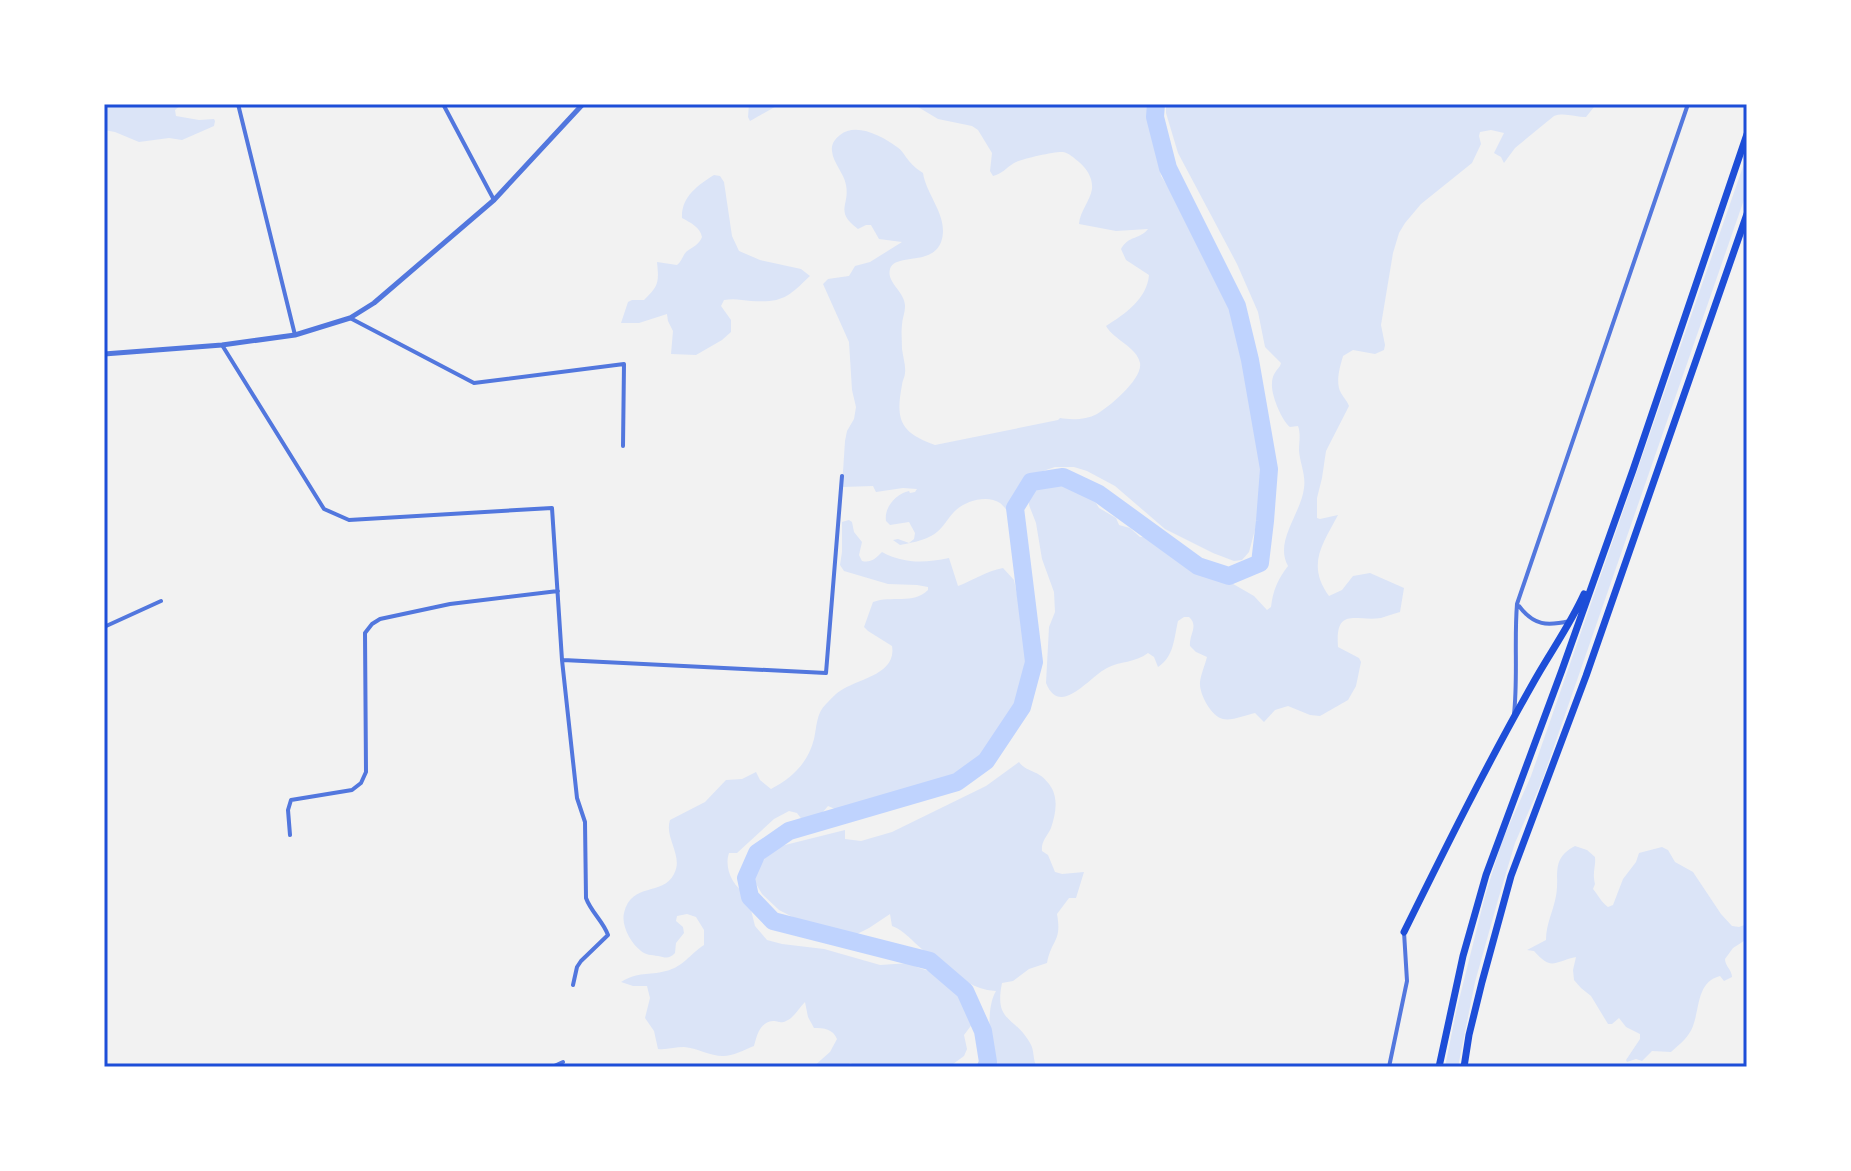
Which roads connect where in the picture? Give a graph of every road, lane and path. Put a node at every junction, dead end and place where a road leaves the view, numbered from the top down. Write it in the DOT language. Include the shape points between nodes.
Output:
graph roads {
  1 [pos="238,104"];
  2 [pos="443,104"];
  3 [pos="583,104"];
  4 [pos="1688,104"];
  5 [pos="1747,134"];
  6 [pos="494,200"];
  7 [pos="1747,214"];
  8 [pos="350,318"];
  9 [pos="295,335"];
  10 [pos="222,345"];
  11 [pos="104,354"];
  12 [pos="623,446"];
  13 [pos="842,476"];
  14 [pos="1605,549"];
  15 [pos="558,591"];
  16 [pos="161,601"];
  17 [pos="1517,604"];
  18 [pos="1572,621"];
  19 [pos="104,627"];
  20 [pos="562,660"];
  21 [pos="1513,721"];
  22 [pos="290,835"];
  23 [pos="1404,932"];
  24 [pos="573,985"];
  25 [pos="563,1062"];
  26 [pos="552,1067"];
  27 [pos="1389,1067"];
  28 [pos="1439,1067"];
  29 [pos="1464,1067"];
  1 -- 9 [label="street"];
  2 -- 6 [label="street"];
  3 -- 6 [label="street"];
  4 -- 17 [label="street"];
  5 -- 14 [label="highway"];
  6 -- 8 [label="street"];
  7 -- 29 [label="highway" via="1511,876"];
  8 -- 9 [label="street"];
  8 -- 12 [label="street" via="474,383 624,364"];
  9 -- 10 [label="street"];
  10 -- 11 [label="street"];
  10 -- 15 [label="street" via="324,509 349,520 552,508"];
  13 -- 20 [label="street" via="826,673"];
  14 -- 18 [label="highway"];
  14 -- 28 [label="highway" via="1486,875"];
  15 -- 20 [label="street"];
  15 -- 22 [label="street" via="450,604 372,624 365,633 366,772 352,790 291,800"];
  16 -- 19 [label="street"];
  17 -- 18 [label="street" via="1541,623"];
  17 -- 21 [label="street"];
  18 -- 21 [label="highway"];
  20 -- 24 [label="street" via="577,798 585,822 586,898 608,935 581,961"];
  21 -- 23 [label="highway"];
  23 -- 27 [label="street" via="1407,981"];
  25 -- 26 [label="street"];
}
